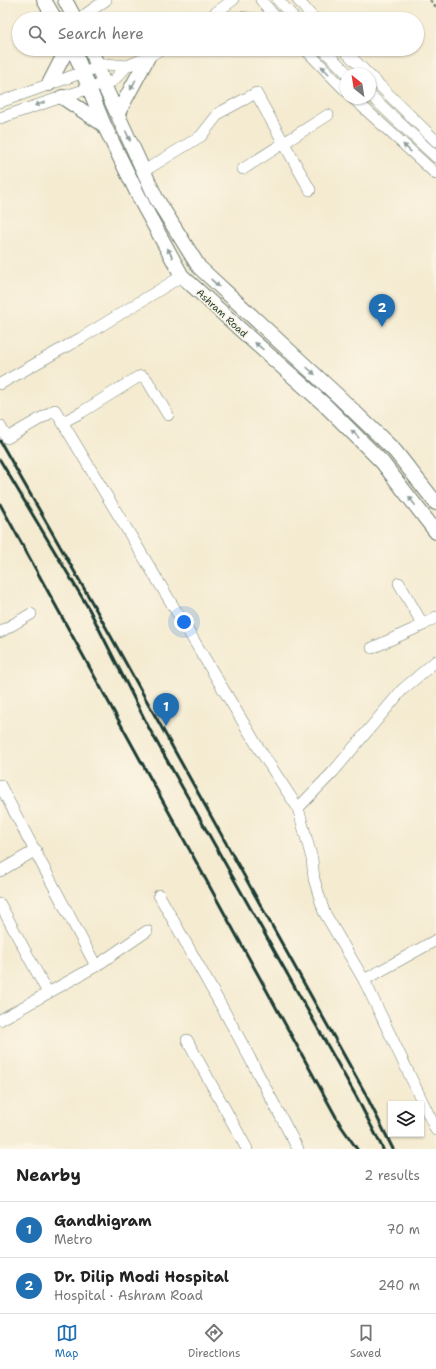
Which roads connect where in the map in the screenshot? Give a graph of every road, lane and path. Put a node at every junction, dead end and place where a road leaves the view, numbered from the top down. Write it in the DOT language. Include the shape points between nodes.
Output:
graph roads {
  1 [pos="44,0"];
  2 [pos="65,0"];
  3 [pos="106,0"];
  4 [pos="233,0"];
  5 [pos="261,0"];
  6 [pos="278,0"];
  7 [pos="298,0"];
  8 [pos="430,0"];
  9 [pos="436,7"];
  10 [pos="51,12"];
  11 [pos="71,12"];
  12 [pos="89,12"];
  13 [pos="217,12"];
  14 [pos="271,12"];
  15 [pos="289,12"];
  16 [pos="308,12"];
  17 [pos="63,56"];
  18 [pos="75,56"];
  19 [pos="93,56"];
  20 [pos="312,56"];
  21 [pos="330,56"];
  22 [pos="351,56"];
  23 [pos="148,57"];
  24 [pos="98,66"];
  25 [pos="127,66"];
  26 [pos="342,68"];
  27 [pos="362,68"];
  28 [pos="83,72"];
  29 [pos="376,82"];
  30 [pos="49,84"];
  31 [pos="104,85"];
  32 [pos="340,85"];
  33 [pos="90,89"];
  34 [pos="62,97"];
  35 [pos="376,101"];
  36 [pos="0,102"];
  37 [pos="360,104"];
  38 [pos="118,113"];
  39 [pos="328,115"];
  40 [pos="0,118"];
  41 [pos="104,125"];
  42 [pos="436,141"];
  43 [pos="283,142"];
  44 [pos="433,154"];
  45 [pos="243,169"];
  46 [pos="144,171"];
  47 [pos="436,174"];
  48 [pos="310,190"];
  49 [pos="182,276"];
  50 [pos="0,384"];
  51 [pos="168,415"];
  52 [pos="63,422"];
  53 [pos="0,426"];
  54 [pos="436,503"];
  55 [pos="436,532"];
  56 [pos="399,583"];
  57 [pos="31,614"];
  58 [pos="436,617"];
  59 [pos="423,625"];
  60 [pos="0,632"];
  61 [pos="372,648"];
  62 [pos="436,661"];
  63 [pos="0,785"];
  64 [pos="298,808"];
  65 [pos="36,850"];
  66 [pos="0,871"];
  67 [pos="159,895"];
  68 [pos="0,904"];
  69 [pos="147,931"];
  70 [pos="436,940"];
  71 [pos="96,966"];
  72 [pos="364,980"];
  73 [pos="48,993"];
  74 [pos="0,1020"];
  75 [pos="187,1040"];
  76 [pos="436,1130"];
  77 [pos="248,1149"];
  78 [pos="298,1149"];
  1 -- 10 [label="main road"];
  2 -- 11 [label="main road"];
  3 -- 12 [label="street"];
  4 -- 13 [label="street"];
  5 -- 14 [label="street"];
  6 -- 15 [label="street"];
  7 -- 16 [label="street"];
  8 -- 9 [label="path"];
  17 -- 30 [label="main road"];
  18 -- 28 [label="main road, Ashram Road"];
  19 -- 24 [label="main road, Ashram Road"];
  32 -- 20 [label="street, one-way"];
  21 -- 26 [label="street"];
  22 -- 27 [label="street"];
  23 -- 25 [label="street"];
  23 -- 38 [label="main road, one-way"];
  24 -- 25 [label="street"];
  24 -- 28 [label="street"];
  24 -- 31 [label="main road, Ashram Road"];
  25 -- 31 [label="street" via="113,82"];
  28 -- 30 [label="street"];
  28 -- 33 [label="main road, Ashram Road"];
  29 -- 42 [label="street"];
  30 -- 36 [label="street"];
  31 -- 33 [label="street"];
  31 -- 38 [label="main road, Ashram Road"];
  33 -- 34 [label="street"];
  33 -- 41 [label="main road, Ashram Road"];
  34 -- 40 [label="street, one-way"];
  34 -- 41 [label="main road"];
  35 -- 44 [label="street"];
  47 -- 37 [label="street, one-way"];
  38 -- 46 [label="main road, Ashram Road, one-way"];
  39 -- 43 [label="street"];
  49 -- 41 [label="main road, Ashram Road, one-way" via="142,205"];
  42 -- 44 [label="street"];
  43 -- 45 [label="street"];
  43 -- 46 [label="street" via="256,93 220,113 201,136"];
  43 -- 48 [label="street"];
  46 -- 54 [label="main road, Ashram Road, one-way" via="156,198 199,267 395,452"];
  49 -- 50 [label="street"];
  55 -- 49 [label="main road, Ashram Road, one-way" via="382,462 325,405"];
  51 -- 52 [label="street" via="142,376"];
  52 -- 53 [label="street" via="56,410 7,438"];
  52 -- 64 [label="street" via="239,716"];
  56 -- 59 [label="street"];
  57 -- 60 [label="street"];
  58 -- 59 [label="street"];
  59 -- 61 [label="street"];
  62 -- 64 [label="street" via="402,690 333,772"];
  63 -- 65 [label="street"];
  64 -- 72 [label="street" via="324,912"];
  65 -- 66 [label="street"];
  65 -- 71 [label="street"];
  67 -- 78 [label="street"];
  68 -- 73 [label="street"];
  69 -- 71 [label="street"];
  70 -- 72 [label="street"];
  71 -- 73 [label="street"];
  72 -- 76 [label="street"];
  73 -- 74 [label="street"];
  75 -- 77 [label="street"];
}
